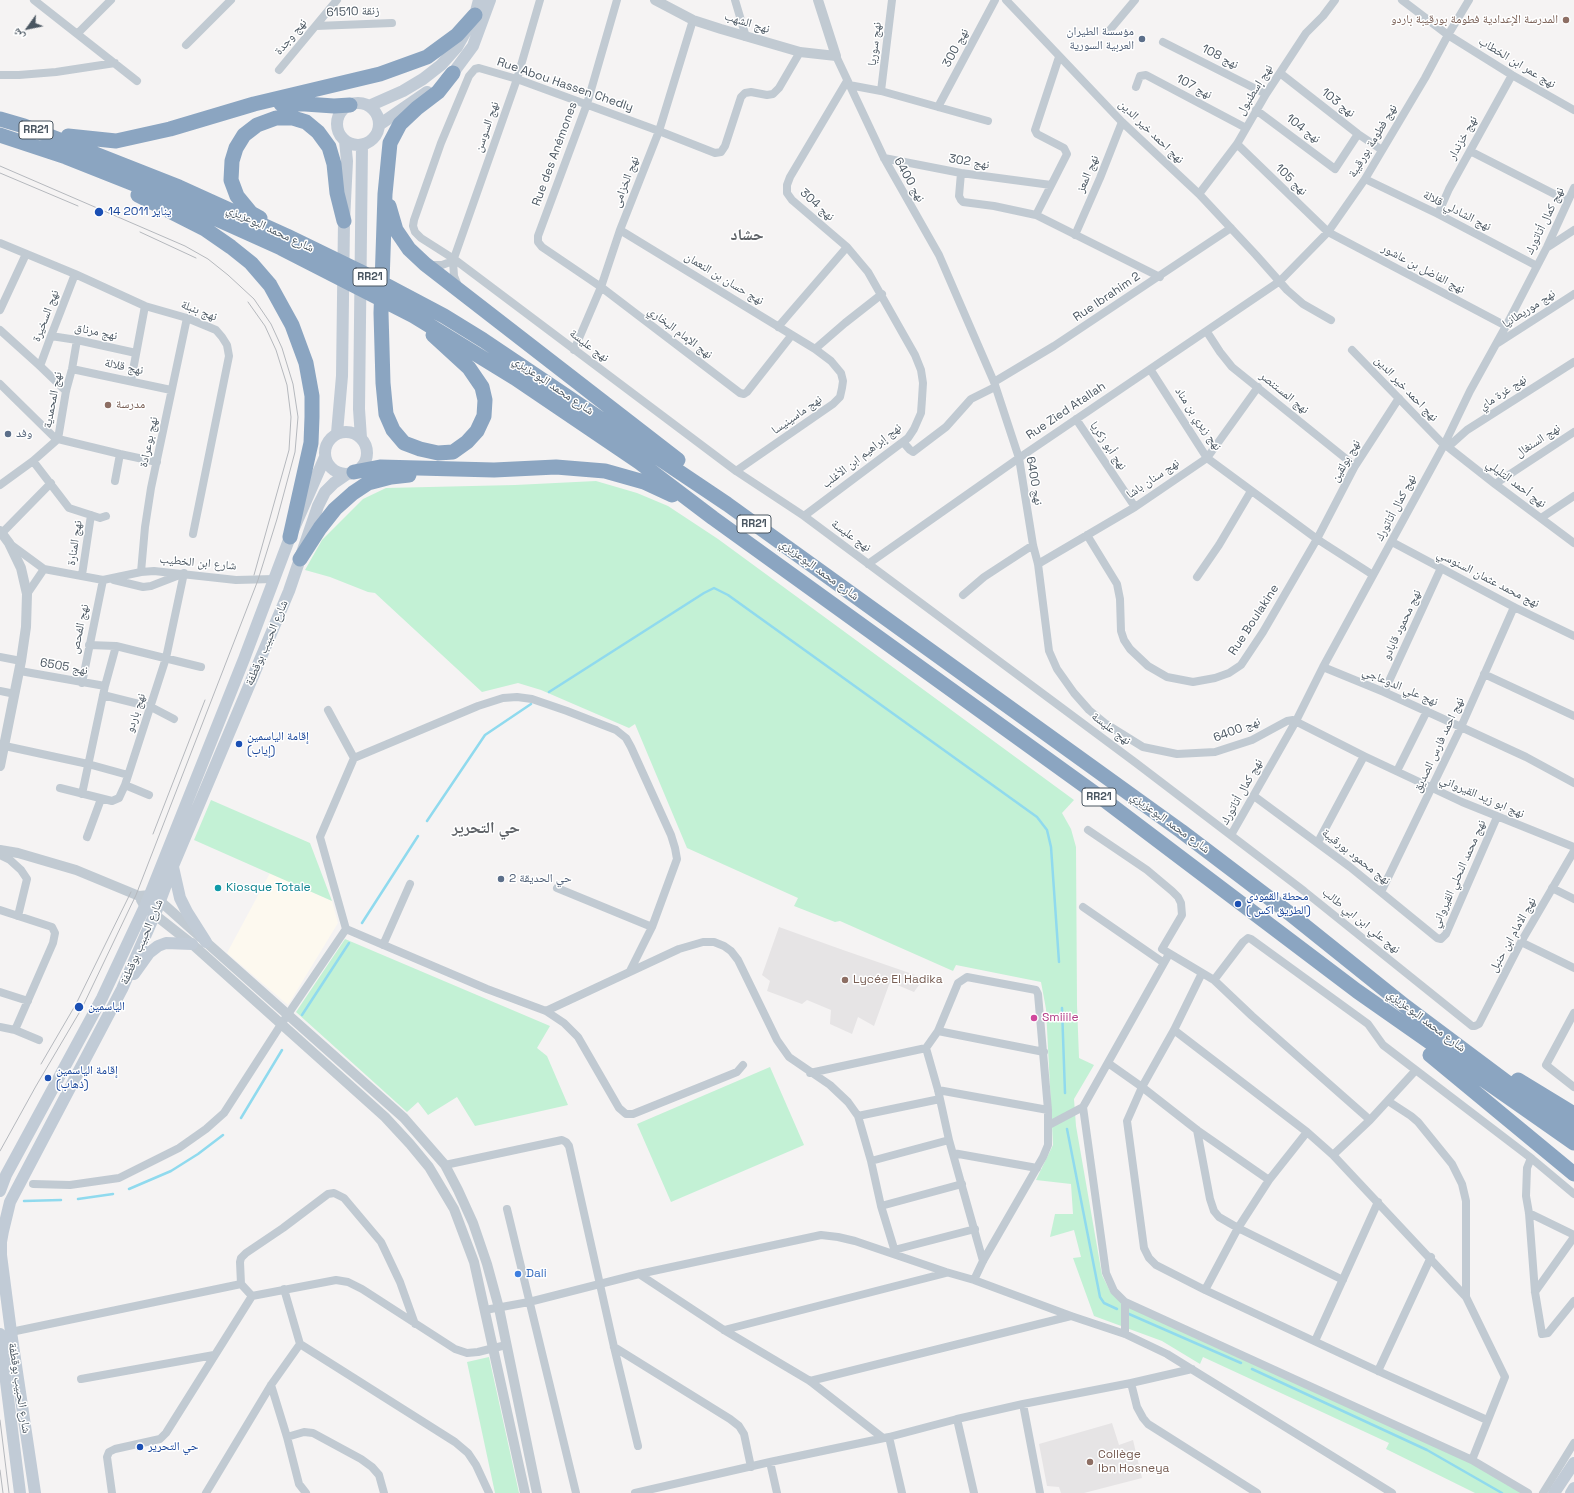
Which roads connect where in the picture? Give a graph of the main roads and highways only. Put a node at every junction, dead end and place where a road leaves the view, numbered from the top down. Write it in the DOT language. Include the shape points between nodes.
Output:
graph roads {
  1 [pos="478,0"];
  2 [pos="490,0"];
  3 [pos="474,15"];
  4 [pos="453,73"];
  5 [pos="254,104"];
  6 [pos="350,105"];
  7 [pos="369,106"];
  8 [pos="0,119"];
  9 [pos="24,126"];
  10 [pos="379,126"];
  11 [pos="0,135"];
  12 [pos="344,141"];
  13 [pos="362,145"];
  14 [pos="69,150"];
  15 [pos="385,194"];
  16 [pos="344,221"];
  17 [pos="286,236"];
  18 [pos="414,316"];
  19 [pos="337,433"];
  20 [pos="361,438"];
  21 [pos="643,456"];
  22 [pos="325,457"];
  23 [pos="458,470"];
  24 [pos="351,473"];
  25 [pos="727,504"];
  26 [pos="714,518"];
  27 [pos="290,537"];
  28 [pos="300,559"];
  29 [pos="173,866"];
  30 [pos="148,900"];
  31 [pos="206,942"];
  32 [pos="192,944"];
  33 [pos="122,989"];
  34 [pos="1357,992"];
  35 [pos="1568,1125"];
  36 [pos="1574,1143"];
  37 [pos="1574,1174"];
  38 [pos="3,1176"];
  39 [pos="0,1191"];
  40 [pos="10,1202"];
  41 [pos="0,1209"];
  42 [pos="1,1228"];
  43 [pos="5,1333"];
  44 [pos="1574,1463"];
  45 [pos="1574,1488"];
  46 [pos="20,1493"];
  47 [pos="35,1493"];
  48 [pos="1554,1493"];
  49 [pos="1570,1493"];
  1 -- 3 [label="main road"];
  2 -- 4 [label="main road" via="473,46"];
  3 -- 5 [label="highway" via="457,35 427,57 380,74"];
  3 -- 7 [label="main road" via="457,47 441,65 404,91"];
  4 -- 10 [label="main road"];
  4 -- 15 [label="highway" via="438,92 400,124 390,143"];
  5 -- 6 [label="highway"];
  5 -- 9 [label="highway" via="170,130 116,141 80,138"];
  6 -- 7 [label="main road"];
  6 -- 12 [label="main road" via="339,114 337,121 337,128"];
  7 -- 10 [label="main road" via="376,114"];
  8 -- 9 [label="highway, شارع محمد البوعزيزي / RR21"];
  9 -- 14 [label="highway, شارع محمد البوعزيزي / RR21"];
  10 -- 13 [label="main road" via="374,138"];
  11 -- 14 [label="highway, شارع محمد البوعزيزي / RR21"];
  12 -- 13 [label="main road"];
  12 -- 16 [label="main road" via="347,161"];
  13 -- 20 [label="main road" via="359,409"];
  14 -- 17 [label="highway, شارع محمد البوعزيزي / RR21" via="179,187"];
  14 -- 18 [label="highway, شارع محمد البوعزيزي / RR21" via="282,248"];
  14 -- 27 [label="highway" via="85,169 205,229 251,263 270,285 292,325 306,363 312,396 311,443"];
  15 -- 18 [label="highway" via="381,313 386,414 393,430 404,443 438,453 454,452 477,431 484,416 485,400 482,387 469,368"];
  15 -- 25 [label="highway" via="396,230 425,264 706,483"];
  16 -- 17 [label="highway" via="329,147 318,132 306,122 293,118 276,118 257,125 244,135 232,161 231,180 237,196 251,213"];
  16 -- 19 [label="main road" via="342,376"];
  17 -- 21 [label="highway, شارع محمد البوعزيزي / RR21" via="444,316 510,357"];
  18 -- 21 [label="highway, شارع محمد البوعزيزي / RR21"];
  19 -- 20 [label="main road" via="350,432"];
  19 -- 22 [label="main road" via="327,443"];
  20 -- 24 [label="main road" via="367,450 366,457 364,463"];
  21 -- 25 [label="highway, شارع محمد البوعزيزي / RR21"];
  21 -- 26 [label="highway, شارع محمد البوعزيزي / RR21"];
  22 -- 24 [label="main road" via="335,471"];
  22 -- 27 [label="main road, شارع الحبيب بوقطفة"];
  23 -- 24 [label="highway" via="380,467"];
  23 -- 26 [label="highway" via="556,467 605,471 644,482"];
  23 -- 28 [label="highway" via="391,477 368,483 335,509"];
  24 -- 28 [label="main road, شارع الحبيب بوقطفة" via="334,483 326,492 318,506"];
  25 -- 35 [label="highway, شارع محمد البوعزيزي / RR21" via="1182,831 1290,913 1405,1006 1544,1110"];
  26 -- 34 [label="highway, شارع محمد البوعزيزي / RR21" via="1107,802"];
  27 -- 30 [label="main road, شارع الحبيب بوقطفة"];
  28 -- 29 [label="main road, شارع الحبيب بوقطفة" via="289,591"];
  29 -- 30 [label="main road, شارع الحبيب بوقطفة"];
  29 -- 31 [label="main road" via="180,898"];
  30 -- 33 [label="main road, شارع الحبيب بوقطفة" via="155,914"];
  30 -- 38 [label="main road, شارع الحبيب بوقطفة" via="102,998"];
  32 -- 33 [label="main road" via="166,943 158,946"];
  33 -- 40 [label="main road, شارع الحبيب بوقطفة"];
  34 -- 35 [label="highway, شارع محمد البوعزيزي / RR21"];
  34 -- 37 [label="highway"];
  35 -- 36 [label="highway, شارع محمد البوعزيزي / RR21"];
  38 -- 39 [label="main road, شارع الحبيب بوقطفة"];
  40 -- 41 [label="main road"];
  40 -- 42 [label="main road, شارع الحبيب بوقطفة"];
  42 -- 43 [label="main road, شارع الحبيب بوقطفة"];
  43 -- 46 [label="main road, شارع الحبيب بوقطفة"];
  43 -- 47 [label="main road, شارع الحبيب بوقطفة"];
  44 -- 48 [label="main road"];
  45 -- 49 [label="main road"];
}
